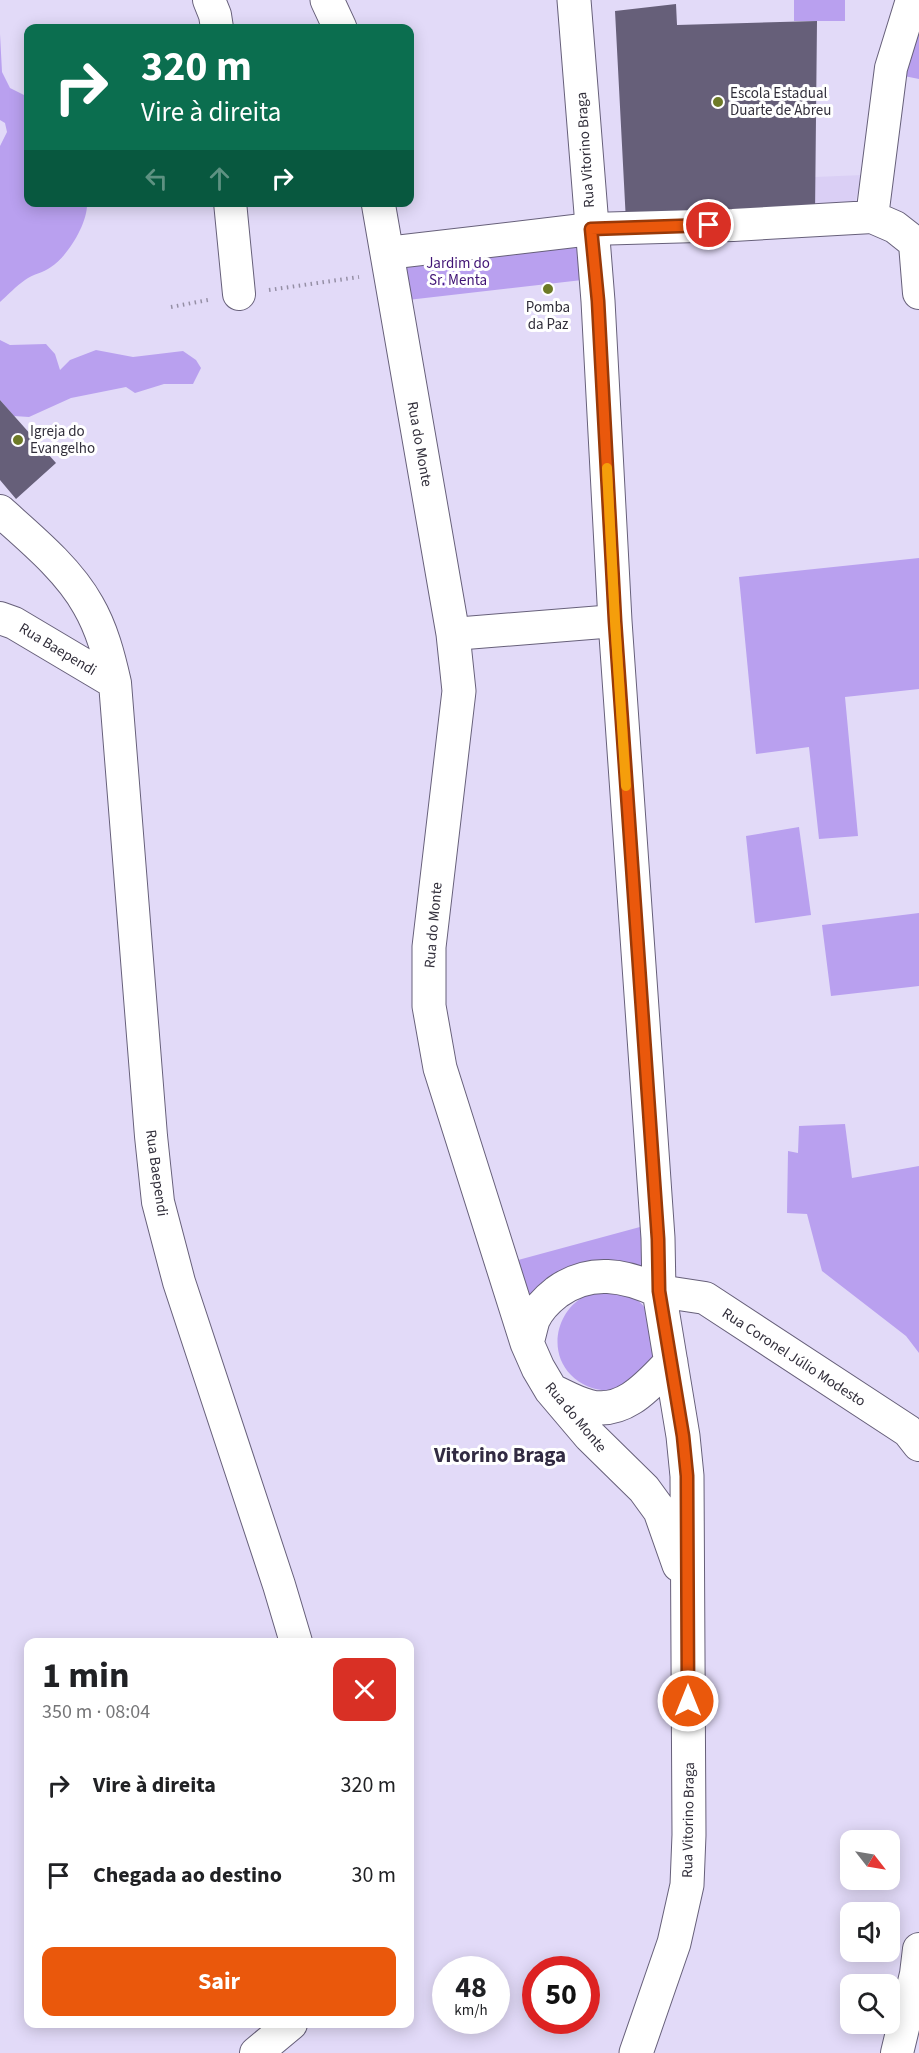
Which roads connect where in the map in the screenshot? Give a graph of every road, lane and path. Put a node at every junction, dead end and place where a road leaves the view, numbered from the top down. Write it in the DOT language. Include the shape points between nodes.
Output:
graph roads {
  1 [pos="209,0"];
  2 [pos="327,0"];
  3 [pos="574,0"];
  4 [pos="912,0"];
  5 [pos="216,24"];
  6 [pos="338,24"];
  7 [pos="230,207"];
  8 [pos="379,207"];
  9 [pos="872,217"];
  10 [pos="591,229"];
  11 [pos="917,245"];
  12 [pos="389,263"];
  13 [pos="919,293"];
  14 [pos="239,294"];
  15 [pos="171,307"];
  16 [pos="0,511"];
  17 [pos="0,618"];
  18 [pos="615,621"];
  19 [pos="453,634"];
  20 [pos="115,683"];
  21 [pos="659,1291"];
  22 [pos="528,1343"];
  23 [pos="670,1362"];
  24 [pos="551,1390"];
  25 [pos="919,1444"];
  26 [pos="687,1589"];
  27 [pos="295,1638"];
  28 [pos="919,1949"];
  29 [pos="286,2028"];
  30 [pos="256,2053"];
  31 [pos="636,2053"];
  32 [pos="897,2053"];
  1 -- 5 [label="street"];
  2 -- 6 [label="main road"];
  3 -- 10 [label="main road, Rua Vitorino Braga"];
  4 -- 9 [label="street" via="891,68"];
  7 -- 14 [label="street"];
  8 -- 12 [label="main road, Rua do Monte"];
  9 -- 10 [label="street"];
  9 -- 11 [label="street" via="895,227"];
  10 -- 12 [label="street"];
  10 -- 18 [label="main road, Rua Vitorino Braga"];
  11 -- 13 [label="street"];
  12 -- 14 [label="path"];
  12 -- 19 [label="main road, Rua do Monte"];
  14 -- 15 [label="path"];
  16 -- 20 [label="street, Rua Baependi" via="56,563 88,604 108,650"];
  17 -- 20 [label="street, Rua Baependi"];
  18 -- 19 [label="street"];
  18 -- 21 [label="main road, Rua Vitorino Braga"];
  19 -- 22 [label="main road, Rua do Monte" via="459,691 429,947 429,1006 440,1068"];
  20 -- 27 [label="street, Rua Baependi" via="158,1202 179,1282"];
  21 -- 22 [label="main road" via="618,1278 593,1276 569,1283 549,1298 534,1318"];
  21 -- 23 [label="main road, Rua Vitorino Braga"];
  21 -- 25 [label="street, Rua Coronel Júlio Modesto" via="705,1298 908,1431"];
  22 -- 24 [label="main road, Rua do Monte"];
  23 -- 24 [label="main road" via="638,1395 612,1407 589,1407"];
  23 -- 26 [label="main road, Rua Vitorino Braga" via="687,1476"];
  24 -- 26 [label="main road, Rua do Monte" via="590,1436 644,1489 660,1512"];
  26 -- 31 [label="main road, Rua Vitorino Braga" via="687,1885 674,1943"];
  28 -- 32 [label="street"];
  29 -- 30 [label="street"];
}
